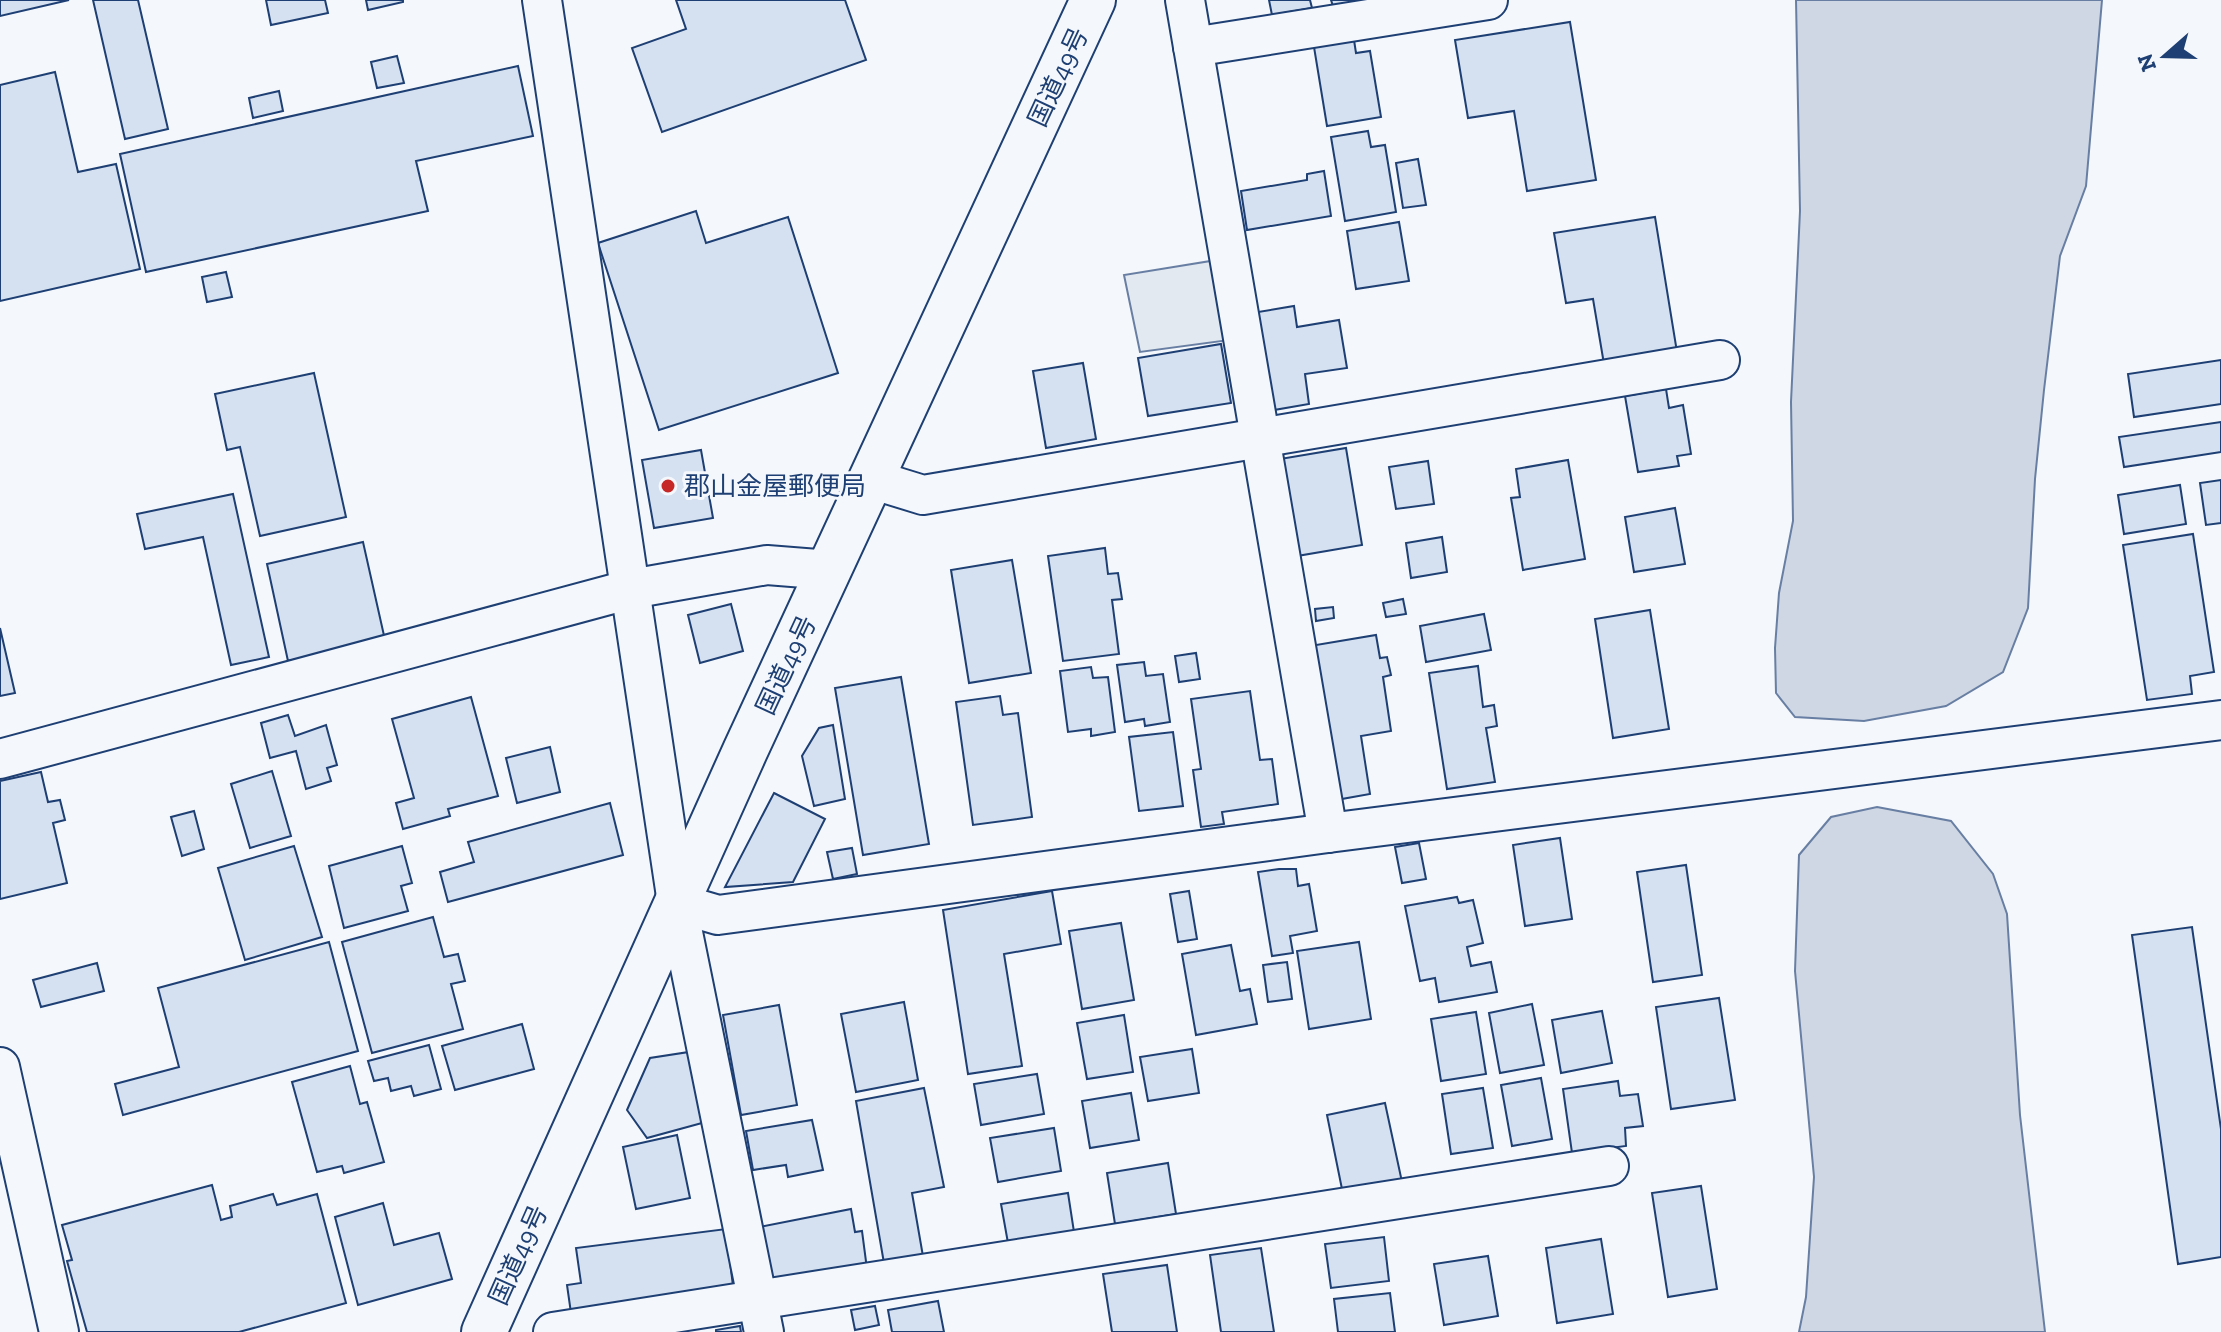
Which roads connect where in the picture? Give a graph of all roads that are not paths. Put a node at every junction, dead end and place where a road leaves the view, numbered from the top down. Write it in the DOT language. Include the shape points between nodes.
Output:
graph roads {
  1 [pos="542,0"];
  2 [pos="1093,0"];
  3 [pos="1185,0"];
  4 [pos="1488,0"];
  5 [pos="1193,47"];
  6 [pos="1720,360"];
  7 [pos="1260,438"];
  8 [pos="871,479"];
  9 [pos="830,570"];
  10 [pos="631,589"];
  11 [pos="2221,720"];
  12 [pos="0,759"];
  13 [pos="1328,833"];
  14 [pos="677,903"];
  15 [pos="0,1067"];
  16 [pos="1609,1166"];
  17 [pos="761,1317"];
  18 [pos="59,1332"];
  19 [pos="484,1332"];
  20 [pos="553,1332"];
  1 -- 10 [label="street"];
  2 -- 8 [label="highway, 国道49号"];
  3 -- 5 [label="street"];
  4 -- 5 [label="street"];
  5 -- 7 [label="street"];
  6 -- 7 [label="street"];
  7 -- 8 [label="street" via="923,495"];
  7 -- 13 [label="street"];
  8 -- 9 [label="highway, 国道49号"];
  9 -- 10 [label="street" via="767,565"];
  9 -- 14 [label="highway, 国道49号"];
  10 -- 12 [label="street"];
  10 -- 14 [label="street"];
  11 -- 13 [label="street"];
  13 -- 14 [label="street" via="718,915"];
  14 -- 17 [label="street"];
  14 -- 19 [label="highway, 国道49号"];
  15 -- 18 [label="street"];
  16 -- 17 [label="street"];
  17 -- 20 [label="street"];
}
